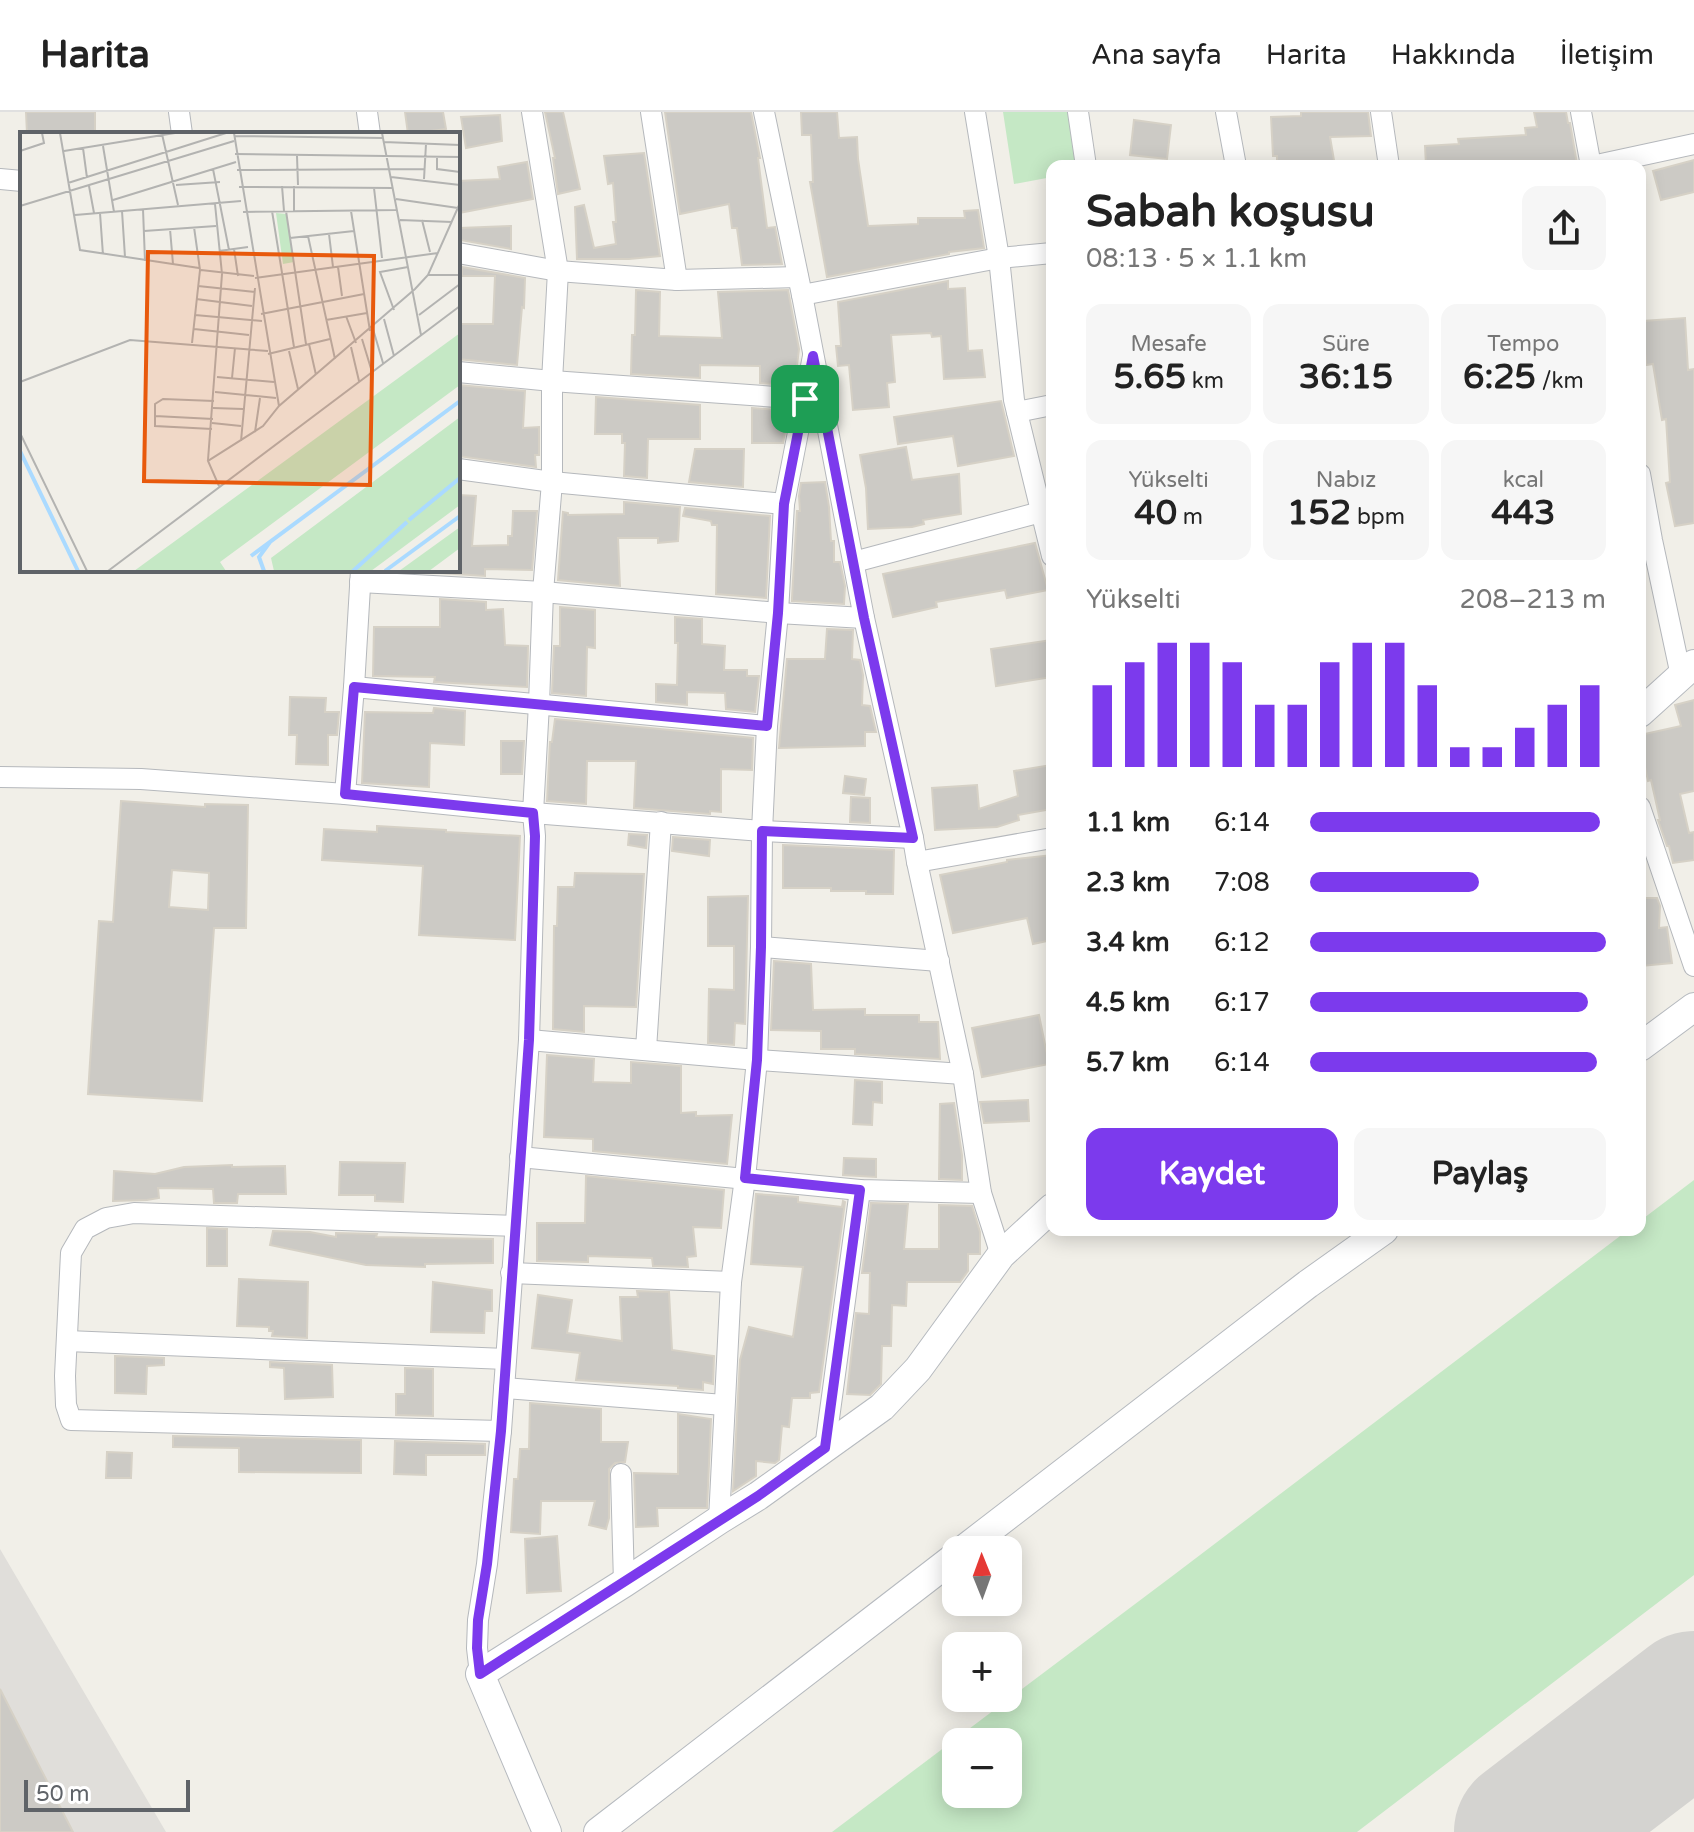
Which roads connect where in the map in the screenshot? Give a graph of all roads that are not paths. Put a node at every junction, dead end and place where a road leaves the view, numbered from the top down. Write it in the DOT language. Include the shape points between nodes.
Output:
graph roads {
  1 [pos="179,112"];
  2 [pos="367,112"];
  3 [pos="532,112"];
  4 [pos="651,112"];
  5 [pos="764,112"];
  6 [pos="975,112"];
  7 [pos="1078,112"];
  8 [pos="1226,112"];
  9 [pos="1381,112"];
  10 [pos="1581,112"];
  11 [pos="182,132"];
  12 [pos="370,132"];
  13 [pos="1694,144"];
  14 [pos="1085,160"];
  15 [pos="1235,160"];
  16 [pos="1388,160"];
  17 [pos="1591,160"];
  18 [pos="1620,160"];
  19 [pos="0,179"];
  20 [pos="20,181"];
  21 [pos="460,253"];
  22 [pos="1046,254"];
  23 [pos="999,258"];
  24 [pos="558,271"];
  25 [pos="677,280"];
  26 [pos="800,286"];
  27 [pos="813,356"];
  28 [pos="460,372"];
  29 [pos="552,381"];
  30 [pos="805,399"];
  31 [pos="1046,406"];
  32 [pos="1017,412"];
  33 [pos="460,469"];
  34 [pos="552,482"];
  35 [pos="784,504"];
  36 [pos="1046,507"];
  37 [pos="1046,510"];
  38 [pos="1646,541"];
  39 [pos="854,562"];
  40 [pos="360,576"];
  41 [pos="543,592"];
  42 [pos="778,613"];
  43 [pos="864,618"];
  44 [pos="1687,670"];
  45 [pos="354,687"];
  46 [pos="539,704"];
  47 [pos="1646,708"];
  48 [pos="767,726"];
  49 [pos="0,777"];
  50 [pos="345,794"];
  51 [pos="533,813"];
  52 [pos="661,822"];
  53 [pos="1646,825"];
  54 [pos="762,831"];
  55 [pos="913,838"];
  56 [pos="1046,839"];
  57 [pos="917,862"];
  58 [pos="761,947"];
  59 [pos="939,961"];
  60 [pos="1694,966"];
  61 [pos="1694,1007"];
  62 [pos="529,1040"];
  63 [pos="1646,1043"];
  64 [pos="646,1049"];
  65 [pos="757,1060"];
  66 [pos="963,1074"];
  67 [pos="520,1157"];
  68 [pos="745,1178"];
  69 [pos="860,1190"];
  70 [pos="981,1193"];
  71 [pos="1046,1214"];
  72 [pos="515,1226"];
  73 [pos="1376,1236"];
  74 [pos="1001,1255"];
  75 [pos="511,1273"];
  76 [pos="731,1282"];
  77 [pos="67,1341"];
  78 [pos="506,1359"];
  79 [pos="504,1388"];
  80 [pos="724,1405"];
  81 [pos="501,1431"];
  82 [pos="825,1448"];
  83 [pos="621,1474"];
  84 [pos="719,1520"];
  85 [pos="981,1536"];
  86 [pos="942,1567"];
  87 [pos="624,1583"];
  88 [pos="480,1674"];
  89 [pos="547,1832"];
  90 [pos="598,1832"];
  1 -- 11 [label="street"];
  2 -- 12 [label="street"];
  3 -- 24 [label="street"];
  4 -- 25 [label="street"];
  5 -- 26 [label="street"];
  6 -- 23 [label="street"];
  7 -- 14 [label="street"];
  8 -- 15 [label="street"];
  9 -- 16 [label="street"];
  10 -- 17 [label="street"];
  13 -- 18 [label="street"];
  19 -- 20 [label="street"];
  21 -- 24 [label="street"];
  22 -- 23 [label="street"];
  23 -- 26 [label="street"];
  23 -- 32 [label="street"];
  24 -- 25 [label="street"];
  24 -- 29 [label="street"];
  25 -- 26 [label="street"];
  26 -- 27 [label="street"];
  27 -- 30 [label="street"];
  27 -- 39 [label="street"];
  28 -- 29 [label="street"];
  29 -- 30 [label="street"];
  29 -- 34 [label="street"];
  30 -- 35 [label="street"];
  31 -- 32 [label="street"];
  32 -- 36 [label="street"];
  33 -- 34 [label="street"];
  34 -- 35 [label="street"];
  34 -- 41 [label="street"];
  35 -- 42 [label="street"];
  37 -- 39 [label="street"];
  38 -- 44 [label="street"];
  39 -- 43 [label="street"];
  40 -- 41 [label="street"];
  40 -- 45 [label="street"];
  41 -- 42 [label="street"];
  41 -- 46 [label="street"];
  42 -- 43 [label="street"];
  42 -- 48 [label="street"];
  43 -- 55 [label="street"];
  44 -- 47 [label="main road"];
  45 -- 46 [label="street"];
  45 -- 50 [label="street"];
  46 -- 48 [label="street"];
  46 -- 51 [label="street"];
  48 -- 54 [label="street"];
  49 -- 50 [label="street" via="141,779"];
  50 -- 51 [label="street"];
  51 -- 52 [label="street"];
  51 -- 62 [label="street"];
  52 -- 54 [label="street"];
  52 -- 64 [label="street"];
  53 -- 60 [label="street"];
  54 -- 55 [label="street"];
  54 -- 58 [label="street"];
  55 -- 57 [label="street"];
  56 -- 57 [label="street"];
  57 -- 59 [label="street"];
  58 -- 59 [label="street"];
  58 -- 65 [label="street"];
  59 -- 66 [label="street"];
  61 -- 63 [label="main road"];
  62 -- 64 [label="street"];
  62 -- 67 [label="street"];
  64 -- 65 [label="street"];
  65 -- 66 [label="street"];
  65 -- 68 [label="street"];
  66 -- 70 [label="street"];
  67 -- 68 [label="street"];
  67 -- 72 [label="street"];
  68 -- 69 [label="street"];
  68 -- 76 [label="street"];
  69 -- 70 [label="street"];
  69 -- 82 [label="street"];
  70 -- 74 [label="street"];
  71 -- 74 [label="main road"];
  72 -- 75 [label="street"];
  72 -- 77 [label="street" via="134,1213 106,1218 85,1229 71,1253"];
  73 -- 85 [label="main road"];
  74 -- 82 [label="main road" via="918,1369 882,1407"];
  75 -- 76 [label="street"];
  75 -- 78 [label="street"];
  76 -- 80 [label="street"];
  77 -- 78 [label="street"];
  77 -- 81 [label="street" via="66,1405 71,1420"];
  78 -- 79 [label="street"];
  79 -- 80 [label="street"];
  79 -- 81 [label="street"];
  80 -- 84 [label="street"];
  81 -- 88 [label="street" via="478,1620"];
  82 -- 84 [label="main road"];
  83 -- 87 [label="street"];
  84 -- 87 [label="main road"];
  86 -- 90 [label="main road"];
  87 -- 88 [label="main road"];
  88 -- 89 [label="main road"];
}
